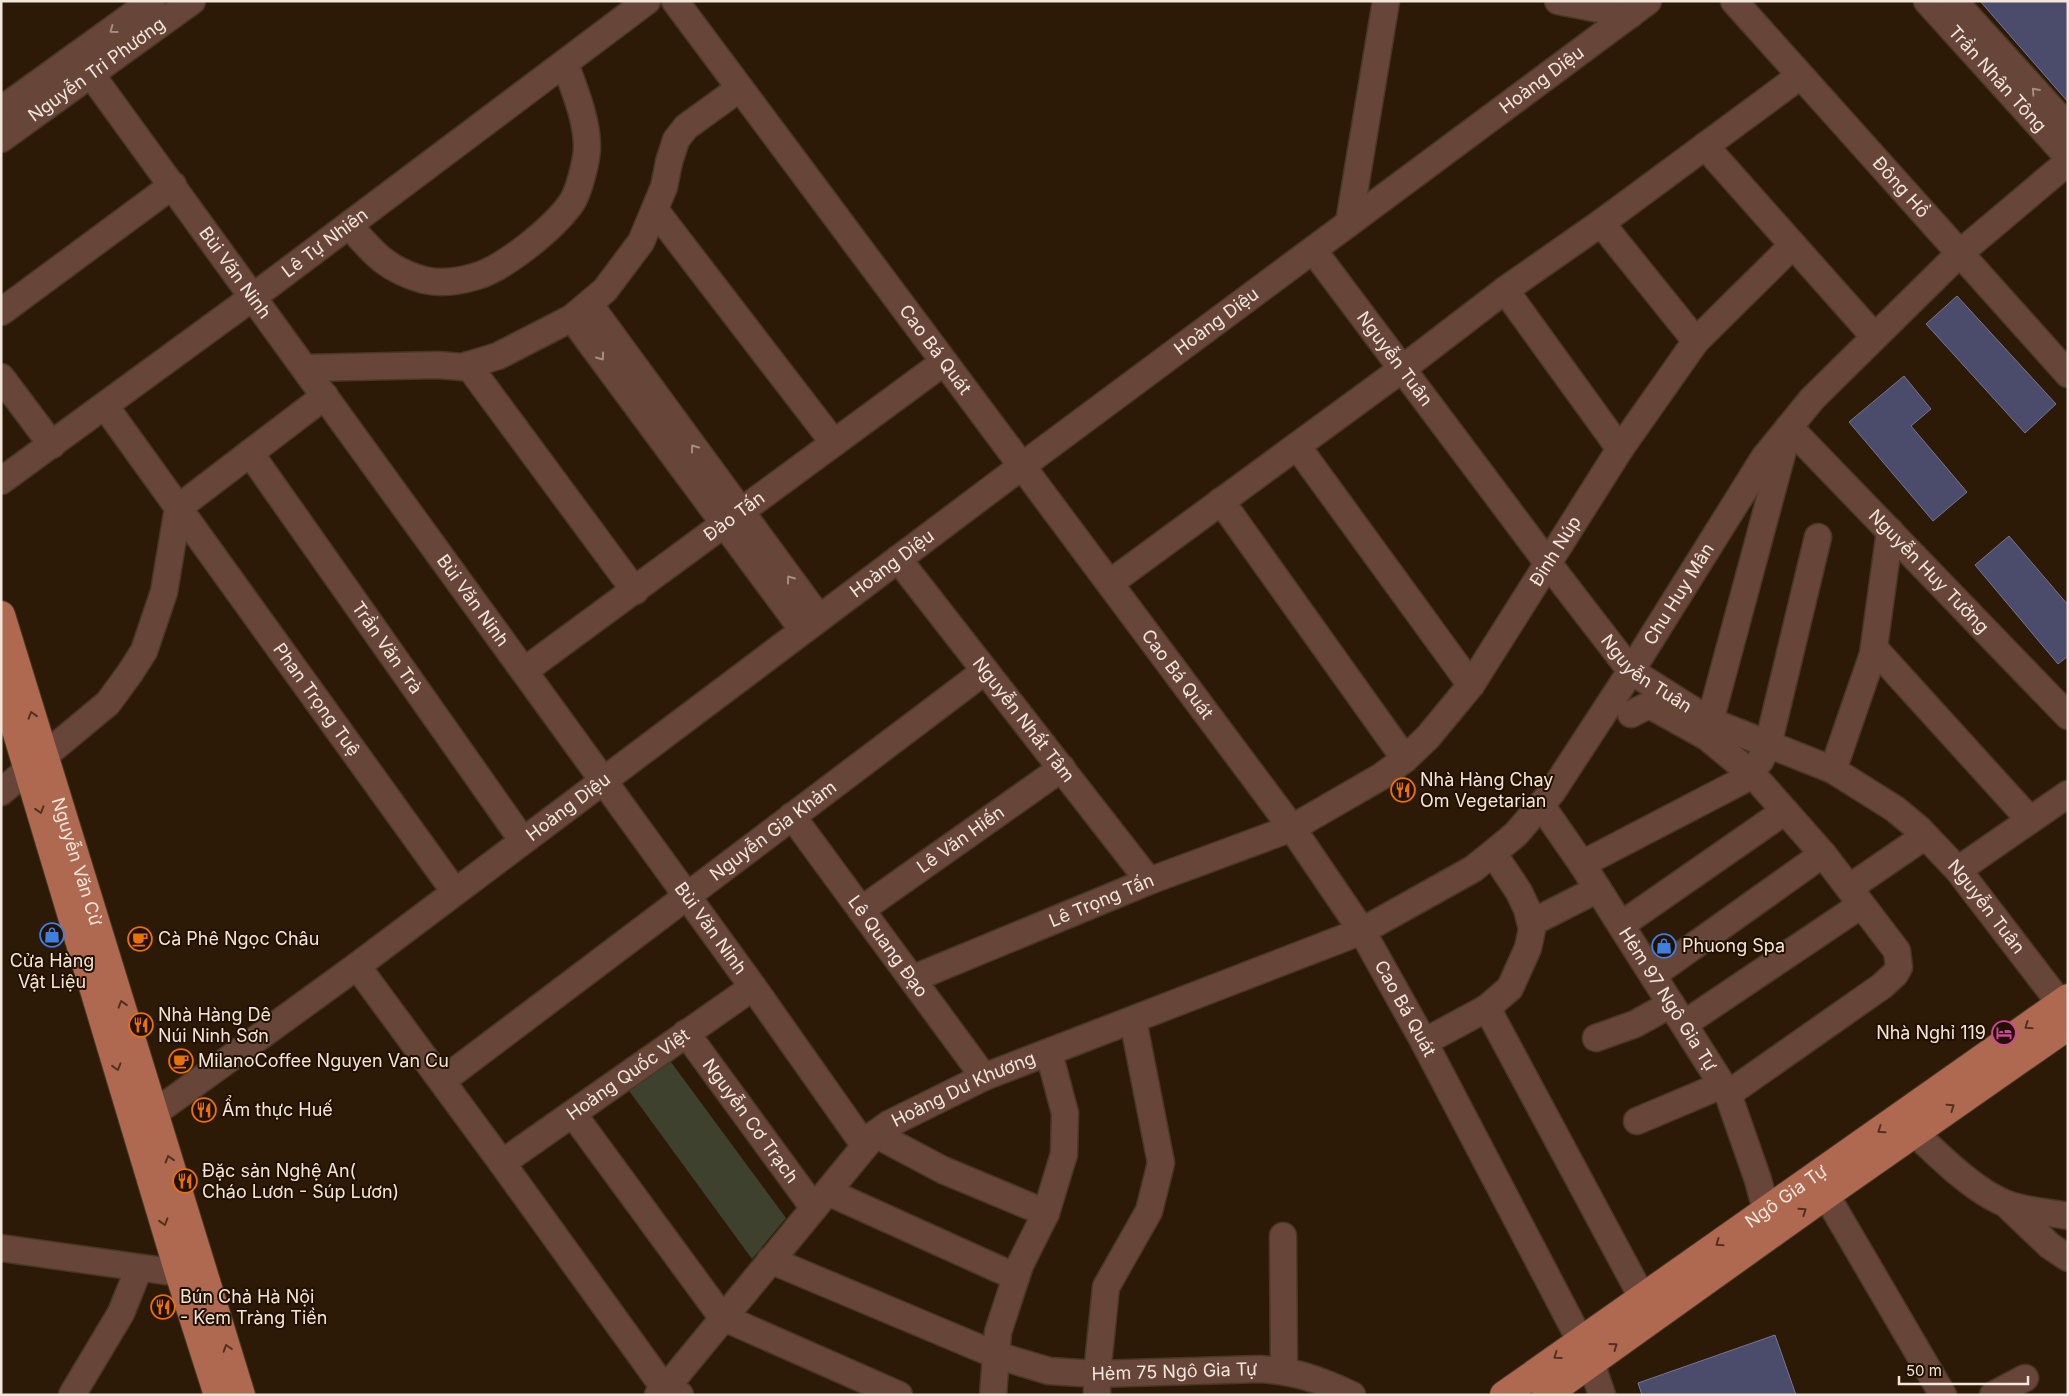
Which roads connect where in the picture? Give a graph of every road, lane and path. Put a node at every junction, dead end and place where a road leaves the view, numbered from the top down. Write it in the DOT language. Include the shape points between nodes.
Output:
graph roads {
  1 [pos="152,1"];
  2 [pos="192,1"];
  3 [pos="647,1"];
  4 [pos="676,1"];
  5 [pos="1386,1"];
  6 [pos="1558,1"];
  7 [pos="1734,1"];
  8 [pos="1927,1"];
  9 [pos="1954,1"];
  10 [pos="1639,8"];
  11 [pos="565,63"];
  12 [pos="84,64"];
  13 [pos="1800,76"];
  14 [pos="740,88"];
  15 [pos="1,110"];
  16 [pos="2068,127"];
  17 [pos="1,139"];
  18 [pos="1705,146"];
  19 [pos="2068,157"];
  20 [pos="2068,162"];
  21 [pos="173,185"];
  22 [pos="655,210"];
  23 [pos="1349,223"];
  24 [pos="1601,223"];
  25 [pos="349,225"];
  26 [pos="1793,245"];
  27 [pos="1313,250"];
  28 [pos="1960,253"];
  29 [pos="1504,290"];
  30 [pos="253,297"];
  31 [pos="580,311"];
  32 [pos="1,312"];
  33 [pos="1874,336"];
  34 [pos="1696,341"];
  35 [pos="944,362"];
  36 [pos="468,365"];
  37 [pos="305,368"];
  38 [pos="1402,369"];
  39 [pos="2068,374"];
  40 [pos="1,377"];
  41 [pos="325,396"];
  42 [pos="105,406"];
  43 [pos="1790,427"];
  44 [pos="834,443"];
  45 [pos="52,445"];
  46 [pos="1297,446"];
  47 [pos="1620,449"];
  48 [pos="250,453"];
  49 [pos="1022,466"];
  50 [pos="1,480"];
  51 [pos="1221,501"];
  52 [pos="178,508"];
  53 [pos="733,518"];
  54 [pos="1890,531"];
  55 [pos="1818,537"];
  56 [pos="898,559"];
  57 [pos="1547,562"];
  58 [pos="1110,583"];
  59 [pos="634,591"];
  60 [pos="1,615"];
  61 [pos="811,624"];
  62 [pos="1874,648"];
  63 [pos="985,670"];
  64 [pos="524,671"];
  65 [pos="1631,671"];
  66 [pos="1,680"];
  67 [pos="1471,685"];
  68 [pos="2065,708"];
  69 [pos="1631,714"];
  70 [pos="1710,721"];
  71 [pos="1768,745"];
  72 [pos="1405,759"];
  73 [pos="36,762"];
  74 [pos="1062,768"];
  75 [pos="1833,770"];
  76 [pos="1753,775"];
  77 [pos="603,781"];
  78 [pos="1,792"];
  79 [pos="2068,794"];
  80 [pos="1541,805"];
  81 [pos="1785,811"];
  82 [pos="792,816"];
  83 [pos="2030,820"];
  84 [pos="1292,828"];
  85 [pos="1925,836"];
  86 [pos="523,841"];
  87 [pos="1493,853"];
  88 [pos="1823,854"];
  89 [pos="1582,864"];
  90 [pos="1958,870"];
  91 [pos="1149,881"];
  92 [pos="1598,889"];
  93 [pos="455,892"];
  94 [pos="687,896"];
  95 [pos="1855,897"];
  96 [pos="861,910"];
  97 [pos="1530,923"];
  98 [pos="1621,925"];
  99 [pos="1362,931"];
  100 [pos="357,966"];
  101 [pos="1653,975"];
  102 [pos="912,979"];
  103 [pos="753,986"];
  104 [pos="1487,1008"];
  105 [pos="2066,1010"];
  106 [pos="1678,1014"];
  107 [pos="1133,1020"];
  108 [pos="686,1034"];
  109 [pos="1596,1038"];
  110 [pos="1424,1042"];
  111 [pos="1049,1053"];
  112 [pos="984,1077"];
  113 [pos="442,1081"];
  114 [pos="1725,1090"];
  115 [pos="573,1114"];
  116 [pos="145,1120"];
  117 [pos="1636,1121"];
  118 [pos="1909,1123"];
  119 [pos="870,1140"];
  120 [pos="502,1163"];
  121 [pos="1826,1195"];
  122 [pos="821,1200"];
  123 [pos="2006,1204"];
  124 [pos="1046,1213"];
  125 [pos="2068,1216"];
  126 [pos="1768,1222"];
  127 [pos="1283,1236"];
  128 [pos="1,1248"];
  129 [pos="2068,1258"];
  130 [pos="770,1260"];
  131 [pos="139,1268"];
  132 [pos="190,1270"];
  133 [pos="1016,1277"];
  134 [pos="1642,1297"];
  135 [pos="722,1317"];
  136 [pos="1585,1351"];
  137 [pos="996,1355"];
  138 [pos="1284,1371"];
  139 [pos="2025,1378"];
  140 [pos="1097,1384"];
  141 [pos="668,1393"];
  142 [pos="72,1395"];
  143 [pos="218,1395"];
  144 [pos="242,1395"];
  145 [pos="899,1395"];
  146 [pos="993,1395"];
  147 [pos="1352,1395"];
  148 [pos="1504,1395"];
  149 [pos="1546,1395"];
  150 [pos="1602,1395"];
  151 [pos="1943,1395"];
  152 [pos="1993,1395"];
  1 -- 12 [label="street, Nguyễn Tri Phương, one-way"];
  2 -- 12 [label="street, Nguyễn Tri Phương"];
  3 -- 11 [label="street, Lê Tự Nhiên"];
  4 -- 14 [label="street, Cao Bá Quát"];
  5 -- 23 [label="street"];
  6 -- 10 [label="street"];
  7 -- 13 [label="street, Đông Hồ"];
  8 -- 19 [label="street, Trần Nhân Tông"];
  16 -- 9 [label="street, Trần Nhân Tông, one-way"];
  10 -- 23 [label="street, Hoàng Diệu"];
  11 -- 25 [label="street, Lê Tự Nhiên"];
  11 -- 25 [label="street" via="584,119 587,148 580,180 572,201 551,226 519,252 478,276 454,282 426,280 406,274 378,258"];
  12 -- 15 [label="street, Nguyễn Tri Phương"];
  12 -- 17 [label="street, Nguyễn Tri Phương"];
  12 -- 21 [label="street, Bùi Văn Ninh"];
  13 -- 18 [label="street"];
  13 -- 28 [label="street, Đông Hồ"];
  14 -- 22 [label="street" via="686,127 676,140"];
  14 -- 35 [label="street, Cao Bá Quát"];
  18 -- 24 [label="street"];
  18 -- 26 [label="street"];
  20 -- 28 [label="street, Chu Huy Mân"];
  21 -- 30 [label="street, Bùi Văn Ninh"];
  21 -- 32 [label="street"];
  22 -- 31 [label="street" via="640,242 605,290"];
  22 -- 44 [label="street"];
  23 -- 27 [label="street, Hoàng Diệu"];
  24 -- 29 [label="street"];
  24 -- 34 [label="street"];
  25 -- 30 [label="street, Lê Tự Nhiên"];
  26 -- 33 [label="street"];
  26 -- 34 [label="street, Đinh Núp"];
  27 -- 38 [label="street, Nguyễn Tuân"];
  27 -- 49 [label="street, Hoàng Diệu"];
  28 -- 33 [label="street, Chu Huy Mân"];
  28 -- 39 [label="street, Đông Hồ"];
  29 -- 38 [label="street"];
  29 -- 47 [label="street"];
  30 -- 37 [label="street, Bùi Văn Ninh"];
  30 -- 42 [label="street, Lê Tự Nhiên"];
  31 -- 36 [label="street" via="498,356"];
  31 -- 53 [label="street"];
  33 -- 43 [label="street, Chu Huy Mân" via="1812,399"];
  34 -- 47 [label="street, Đinh Núp"];
  35 -- 44 [label="street, Đào Tấn"];
  35 -- 49 [label="street, Cao Bá Quát"];
  36 -- 37 [label="street"];
  36 -- 59 [label="street"];
  37 -- 41 [label="street, Bùi Văn Ninh"];
  38 -- 46 [label="street"];
  38 -- 57 [label="street, Nguyễn Tuân"];
  40 -- 45 [label="street"];
  41 -- 48 [label="street"];
  41 -- 64 [label="street, Bùi Văn Ninh"];
  42 -- 45 [label="street, Lê Tự Nhiên"];
  42 -- 52 [label="street, Phan Trọng Tuệ"];
  43 -- 54 [label="street, Nguyễn Huy Tưởng"];
  43 -- 65 [label="street, Chu Huy Mân" via="1764,458"];
  43 -- 70 [label="street"];
  44 -- 53 [label="street, Đào Tấn"];
  45 -- 50 [label="street, Lê Tự Nhiên"];
  46 -- 51 [label="street"];
  46 -- 67 [label="street"];
  47 -- 57 [label="street, Đinh Núp"];
  48 -- 52 [label="street"];
  48 -- 86 [label="street, Trần Văn Trà"];
  49 -- 56 [label="street, Hoàng Diệu"];
  49 -- 58 [label="street, Cao Bá Quát"];
  51 -- 58 [label="street"];
  51 -- 72 [label="street"];
  52 -- 73 [label="street" via="164,592 144,651 108,702"];
  52 -- 93 [label="street, Phan Trọng Tuệ"];
  53 -- 59 [label="street, Đào Tấn"];
  53 -- 61 [label="street"];
  54 -- 62 [label="street"];
  54 -- 68 [label="street, Nguyễn Huy Tưởng"];
  55 -- 71 [label="street"];
  56 -- 61 [label="street, Hoàng Diệu"];
  56 -- 63 [label="street, Nguyễn Nhất Tâm"];
  57 -- 65 [label="street, Nguyễn Tuân"];
  57 -- 67 [label="street, Đinh Núp"];
  58 -- 84 [label="street, Cao Bá Quát"];
  59 -- 64 [label="street, Đào Tấn"];
  73 -- 60 [label="main road, Nguyễn Văn Cừ, one-way"];
  61 -- 77 [label="street, Hoàng Diệu"];
  62 -- 75 [label="street"];
  62 -- 83 [label="street"];
  63 -- 74 [label="street, Nguyễn Nhất Tâm"];
  63 -- 82 [label="street, Nguyễn Gia Khảm"];
  64 -- 77 [label="street, Bùi Văn Ninh"];
  65 -- 70 [label="street, Nguyễn Tuân"];
  65 -- 80 [label="street, Chu Huy Mân"];
  66 -- 73 [label="main road, Nguyễn Văn Cừ"];
  67 -- 72 [label="street, Đinh Núp" via="1428,737"];
  69 -- 76 [label="street" via="1652,707 1706,737"];
  70 -- 71 [label="street, Nguyễn Tuân"];
  71 -- 75 [label="street, Nguyễn Tuân"];
  71 -- 76 [label="street"];
  72 -- 84 [label="street, Đinh Núp" via="1382,776"];
  73 -- 78 [label="street"];
  73 -- 116 [label="main road, Nguyễn Văn Cừ"];
  74 -- 91 [label="street, Nguyễn Nhất Tâm"];
  74 -- 96 [label="street, Lê Văn Hiến"];
  75 -- 85 [label="street, Nguyễn Tuân" via="1895,809"];
  76 -- 81 [label="street"];
  76 -- 89 [label="street"];
  77 -- 86 [label="street, Hoàng Diệu"];
  77 -- 94 [label="street, Bùi Văn Ninh"];
  79 -- 83 [label="street"];
  80 -- 87 [label="street, Chu Huy Mân" via="1516,834"];
  80 -- 89 [label="street, Hẻm 97 Ngô Gia Tự"];
  81 -- 88 [label="street"];
  81 -- 98 [label="street"];
  82 -- 94 [label="street, Nguyễn Gia Khảm"];
  82 -- 96 [label="street, Lê Quang Đạo"];
  83 -- 90 [label="street"];
  84 -- 91 [label="street, Lê Trọng Tấn"];
  84 -- 99 [label="street, Cao Bá Quát"];
  85 -- 90 [label="street, Nguyễn Tuân"];
  85 -- 95 [label="street"];
  86 -- 93 [label="street, Hoàng Diệu"];
  87 -- 97 [label="street" via="1519,892"];
  87 -- 99 [label="street, Chu Huy Mân" via="1473,869"];
  88 -- 95 [label="street"];
  88 -- 101 [label="street"];
  89 -- 92 [label="street, Hẻm 97 Ngô Gia Tự"];
  90 -- 105 [label="street, Nguyễn Tuân"];
  91 -- 102 [label="street, Lê Trọng Tấn"];
  92 -- 97 [label="street"];
  92 -- 98 [label="street, Hẻm 97 Ngô Gia Tự"];
  93 -- 100 [label="street, Hoàng Diệu"];
  94 -- 103 [label="street, Bùi Văn Ninh"];
  94 -- 113 [label="street, Nguyễn Gia Khảm"];
  95 -- 106 [label="street"];
  95 -- 114 [label="street" via="1896,951 1899,967 1895,974 1882,986"];
  96 -- 102 [label="street, Lê Quang Đạo"];
  97 -- 104 [label="street" via="1528,948 1518,973 1510,988"];
  98 -- 101 [label="street, Hẻm 97 Ngô Gia Tự"];
  99 -- 107 [label="street, Hoàng Dư Khương"];
  99 -- 110 [label="street, Cao Bá Quát"];
  100 -- 113 [label="street"];
  100 -- 116 [label="street, Hoàng Diệu"];
  101 -- 106 [label="street, Hẻm 97 Ngô Gia Tự"];
  102 -- 112 [label="street, Lê Quang Đạo"];
  103 -- 108 [label="street, Hoàng Quốc Việt"];
  103 -- 119 [label="street, Bùi Văn Ninh"];
  104 -- 110 [label="street"];
  104 -- 134 [label="street"];
  105 -- 118 [label="main road, Ngô Gia Tự"];
  106 -- 109 [label="street"];
  106 -- 114 [label="street, Hẻm 97 Ngô Gia Tự"];
  107 -- 111 [label="street, Hoàng Dư Khương"];
  107 -- 140 [label="street" via="1161,1163 1148,1211 1106,1287"];
  108 -- 115 [label="street, Hoàng Quốc Việt"];
  108 -- 122 [label="street, Nguyễn Cơ Trạch"];
  110 -- 136 [label="street, Cao Bá Quát"];
  111 -- 112 [label="street, Hoàng Dư Khương"];
  111 -- 124 [label="street" via="1065,1113 1064,1154"];
  112 -- 119 [label="street, Hoàng Dư Khương" via="889,1124"];
  113 -- 120 [label="street"];
  114 -- 117 [label="street"];
  114 -- 126 [label="street, Hẻm 97 Ngô Gia Tự" via="1758,1180"];
  115 -- 120 [label="street, Hoàng Quốc Việt"];
  115 -- 135 [label="street"];
  116 -- 132 [label="main road, Nguyễn Văn Cừ"];
  118 -- 121 [label="main road, Ngô Gia Tự"];
  118 -- 123 [label="street" via="1941,1159"];
  118 -- 126 [label="main road, Ngô Gia Tự, one-way"];
  119 -- 122 [label="street, Hoàng Dư Khương"];
  119 -- 124 [label="street"];
  120 -- 141 [label="street"];
  126 -- 121 [label="main road, Ngô Gia Tự, one-way"];
  121 -- 151 [label="street"];
  122 -- 130 [label="street, Hoàng Dư Khương"];
  122 -- 133 [label="street"];
  123 -- 125 [label="street"];
  123 -- 129 [label="street" via="2050,1246"];
  124 -- 133 [label="street"];
  126 -- 134 [label="main road, Ngô Gia Tự, one-way"];
  136 -- 126 [label="main road, Ngô Gia Tự, one-way"];
  127 -- 138 [label="street"];
  128 -- 131 [label="street"];
  130 -- 135 [label="street, Hoàng Dư Khương"];
  130 -- 137 [label="street, Hẻm 75 Ngô Gia Tự"];
  131 -- 132 [label="street"];
  131 -- 142 [label="street" via="121,1313"];
  132 -- 143 [label="main road, Nguyễn Văn Cừ"];
  144 -- 132 [label="main road, Nguyễn Văn Cừ, one-way"];
  133 -- 137 [label="street" via="998,1332"];
  134 -- 136 [label="main road, Ngô Gia Tự"];
  135 -- 141 [label="street, Hoàng Dư Khương"];
  135 -- 145 [label="street"];
  136 -- 148 [label="main road, Ngô Gia Tự, one-way"];
  136 -- 149 [label="main road, Ngô Gia Tự"];
  136 -- 150 [label="street, Cao Bá Quát"];
  137 -- 140 [label="street, Hẻm 75 Ngô Gia Tự"];
  137 -- 146 [label="street"];
  138 -- 140 [label="street, Hẻm 75 Ngô Gia Tự" via="1230,1369"];
  138 -- 147 [label="street, Hẻm 75 Ngô Gia Tự" via="1311,1377"];
  139 -- 152 [label="street"];
}
